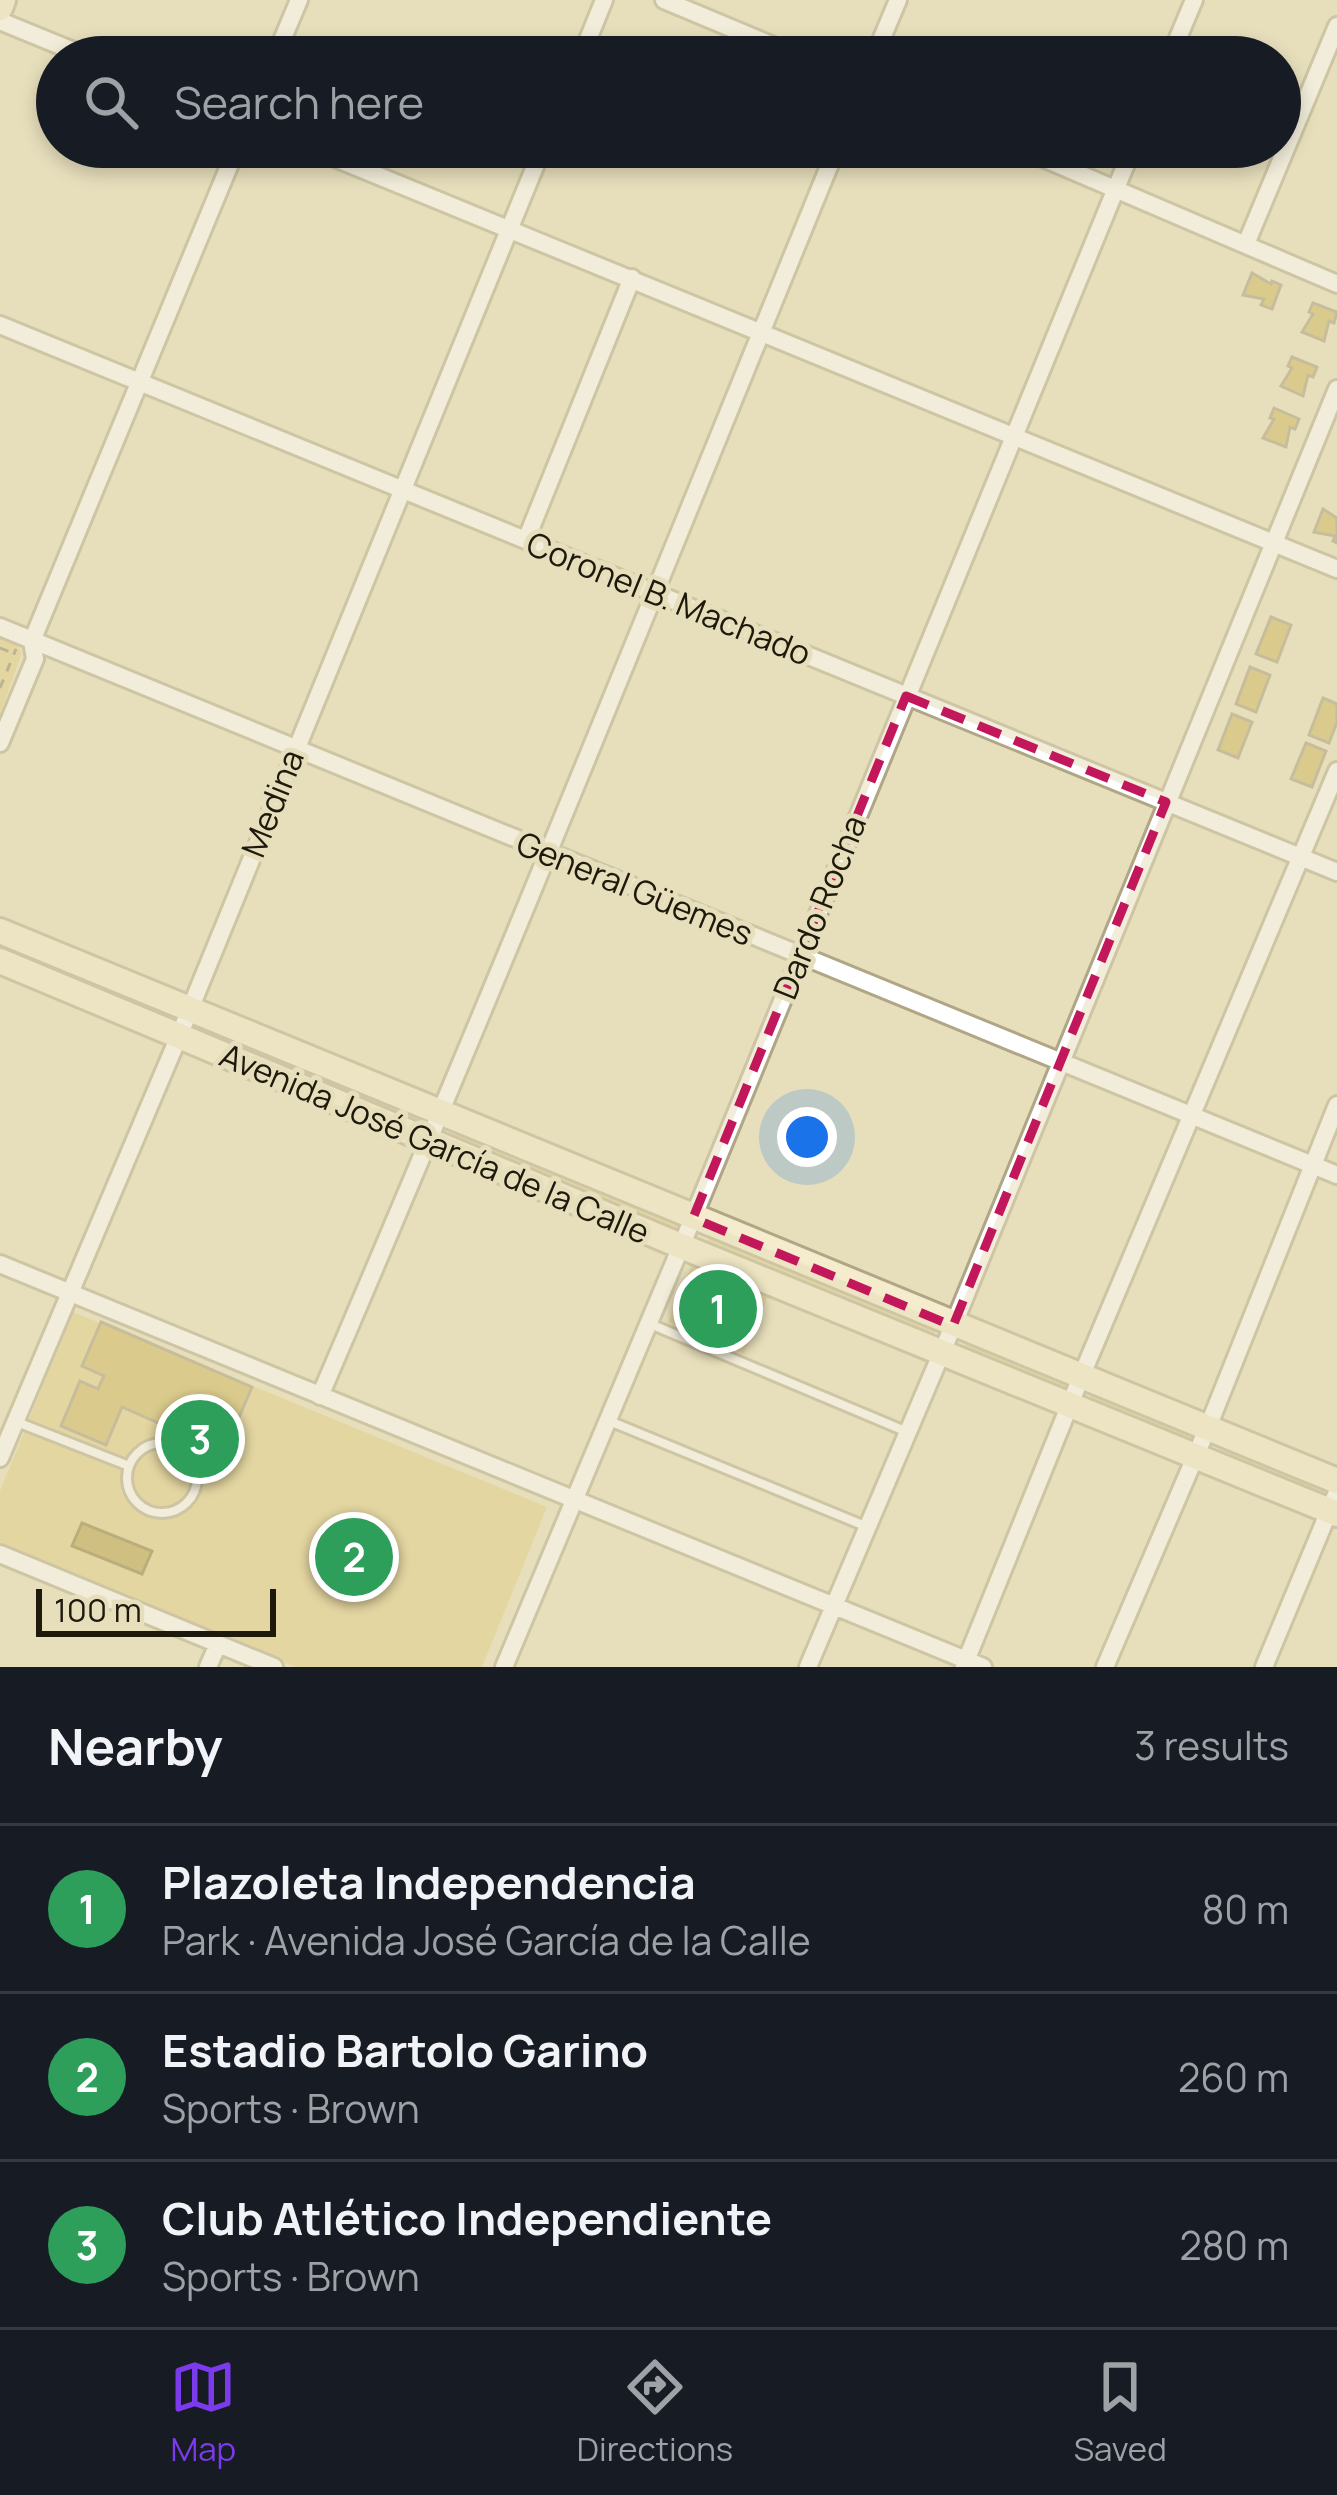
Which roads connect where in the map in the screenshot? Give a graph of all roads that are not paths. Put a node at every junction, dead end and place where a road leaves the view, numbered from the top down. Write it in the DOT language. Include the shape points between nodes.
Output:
graph roads {
  1 [pos="299,0"];
  2 [pos="604,0"];
  3 [pos="664,0"];
  4 [pos="898,0"];
  5 [pos="1194,0"];
  6 [pos="0,21"];
  7 [pos="1337,26"];
  8 [pos="37,36"];
  9 [pos="284,36"];
  10 [pos="589,36"];
  11 [pos="750,36"];
  12 [pos="883,36"];
  13 [pos="1179,36"];
  14 [pos="1301,112"];
  15 [pos="228,168"];
  16 [pos="359,168"];
  17 [pos="534,168"];
  18 [pos="828,168"];
  19 [pos="1068,168"];
  20 [pos="1124,168"];
  21 [pos="1278,168"];
  22 [pos="1116,188"];
  23 [pos="509,230"];
  24 [pos="1246,244"];
  25 [pos="632,278"];
  26 [pos="1337,284"];
  27 [pos="0,325"];
  28 [pos="761,333"];
  29 [pos="140,382"];
  30 [pos="1337,389"];
  31 [pos="1013,436"];
  32 [pos="401,489"];
  33 [pos="526,540"];
  34 [pos="1274,543"];
  35 [pos="1337,569"];
  36 [pos="653,592"];
  37 [pos="0,627"];
  38 [pos="27,639"];
  39 [pos="906,696"];
  40 [pos="0,743"];
  41 [pos="294,748"];
  42 [pos="1337,771"];
  43 [pos="1166,802"];
  44 [pos="546,851"];
  45 [pos="1300,857"];
  46 [pos="1337,872"];
  47 [pos="0,931"];
  48 [pos="799,955"];
  49 [pos="0,961"];
  50 [pos="189,1009"];
  51 [pos="179,1036"];
  52 [pos="1059,1061"];
  53 [pos="1337,1106"];
  54 [pos="443,1112"];
  55 [pos="1192,1116"];
  56 [pos="430,1139"];
  57 [pos="1312,1165"];
  58 [pos="1337,1175"];
  59 [pos="693,1218"];
  60 [pos="681,1246"];
  61 [pos="0,1264"];
  62 [pos="69,1293"];
  63 [pos="646,1322"];
  64 [pos="952,1326"];
  65 [pos="941,1352"];
  66 [pos="1081,1377"];
  67 [pos="320,1396"];
  68 [pos="1070,1403"];
  69 [pos="606,1419"];
  70 [pos="15,1421"];
  71 [pos="1208,1427"];
  72 [pos="906,1431"];
  73 [pos="1196,1455"];
  74 [pos="0,1458"];
  75 [pos="129,1466"];
  76 [pos="1337,1481"];
  77 [pos="573,1499"];
  78 [pos="1334,1506"];
  79 [pos="866,1527"];
  80 [pos="0,1554"];
  81 [pos="833,1606"];
  82 [pos="218,1644"];
  83 [pos="971,1665"];
  84 [pos="208,1667"];
  85 [pos="274,1667"];
  86 [pos="503,1667"];
  87 [pos="808,1667"];
  88 [pos="1105,1667"];
  89 [pos="1264,1667"];
  1 -- 9 [label="street"];
  2 -- 10 [label="street"];
  3 -- 11 [label="street"];
  4 -- 12 [label="street"];
  5 -- 13 [label="street"];
  6 -- 8 [label="street"];
  7 -- 14 [label="street"];
  15 -- 29 [label="street"];
  16 -- 23 [label="street"];
  17 -- 23 [label="street, Medina"];
  18 -- 28 [label="street"];
  19 -- 22 [label="street"];
  20 -- 22 [label="street, Dardo Rocha"];
  21 -- 24 [label="street"];
  22 -- 24 [label="street"];
  22 -- 31 [label="street, Dardo Rocha"];
  23 -- 25 [label="street"];
  23 -- 32 [label="street, Medina"];
  24 -- 26 [label="street"];
  25 -- 28 [label="street"];
  25 -- 33 [label="street"];
  27 -- 29 [label="street, Coronel B. Machado"];
  28 -- 31 [label="street"];
  28 -- 36 [label="street"];
  29 -- 32 [label="street, Coronel B. Machado"];
  29 -- 38 [label="street"];
  30 -- 34 [label="street"];
  31 -- 34 [label="street"];
  31 -- 39 [label="street, Dardo Rocha"];
  32 -- 33 [label="street, Coronel B. Machado"];
  32 -- 41 [label="street, Medina"];
  33 -- 36 [label="street, Coronel B. Machado"];
  34 -- 35 [label="street"];
  34 -- 43 [label="street"];
  36 -- 39 [label="street, Coronel B. Machado"];
  36 -- 44 [label="street"];
  37 -- 38 [label="street, General Güemes"];
  38 -- 40 [label="street" via="35,659"];
  38 -- 41 [label="street, General Güemes"];
  39 -- 43 [label="street, Coronel B. Machado"];
  39 -- 48 [label="street, Dardo Rocha"];
  41 -- 44 [label="street, General Güemes"];
  41 -- 50 [label="street, Medina"];
  42 -- 45 [label="street"];
  43 -- 45 [label="street, Coronel B. Machado"];
  43 -- 52 [label="street"];
  44 -- 48 [label="street, General Güemes"];
  44 -- 54 [label="street"];
  45 -- 46 [label="street, Coronel B. Machado"];
  45 -- 55 [label="street"];
  47 -- 50 [label="main road, Avenida José García de la Calle"];
  48 -- 52 [label="street, General Güemes"];
  48 -- 59 [label="street, Dardo Rocha"];
  49 -- 51 [label="main road, Avenida José García de la Calle"];
  50 -- 51 [label="street, Medina"];
  50 -- 54 [label="main road, Avenida José García de la Calle"];
  51 -- 56 [label="main road, Avenida José García de la Calle"];
  51 -- 62 [label="street, Medina"];
  52 -- 55 [label="street, General Güemes"];
  52 -- 64 [label="street"];
  53 -- 57 [label="street"];
  54 -- 56 [label="street"];
  54 -- 59 [label="main road, Avenida José García de la Calle"];
  55 -- 57 [label="street, General Güemes"];
  55 -- 66 [label="street"];
  56 -- 60 [label="main road, Avenida José García de la Calle"];
  56 -- 67 [label="street"];
  57 -- 58 [label="street, General Güemes"];
  57 -- 71 [label="street"];
  59 -- 60 [label="street, Dardo Rocha"];
  59 -- 64 [label="main road, Avenida José García de la Calle"];
  60 -- 63 [label="street, Dardo Rocha"];
  60 -- 65 [label="main road, Avenida José García de la Calle"];
  61 -- 62 [label="street"];
  62 -- 67 [label="street"];
  62 -- 70 [label="street, Medina"];
  63 -- 69 [label="street, Dardo Rocha"];
  63 -- 72 [label="lane"];
  64 -- 65 [label="street"];
  64 -- 66 [label="main road, Avenida José García de la Calle"];
  65 -- 68 [label="main road, Avenida José García de la Calle"];
  65 -- 72 [label="street"];
  66 -- 68 [label="street"];
  66 -- 71 [label="main road, Avenida José García de la Calle"];
  67 -- 77 [label="street"];
  68 -- 73 [label="main road, Avenida José García de la Calle"];
  68 -- 83 [label="street"];
  69 -- 77 [label="street, Dardo Rocha"];
  69 -- 79 [label="lane"];
  70 -- 74 [label="street, Medina"];
  70 -- 75 [label="lane"];
  71 -- 73 [label="street"];
  71 -- 76 [label="main road, Avenida José García de la Calle"];
  72 -- 79 [label="street"];
  73 -- 78 [label="main road, Avenida José García de la Calle"];
  73 -- 88 [label="street"];
  75 -- 75 [label="lane" via="136,1503 153,1513 188,1503 196,1488 196,1466 165,1442 145,1447"];
  77 -- 81 [label="street"];
  77 -- 86 [label="street, Dardo Rocha"];
  78 -- 89 [label="street"];
  79 -- 81 [label="street"];
  80 -- 82 [label="street"];
  81 -- 83 [label="street"];
  81 -- 87 [label="street"];
  82 -- 84 [label="street"];
  82 -- 85 [label="street"];
}
